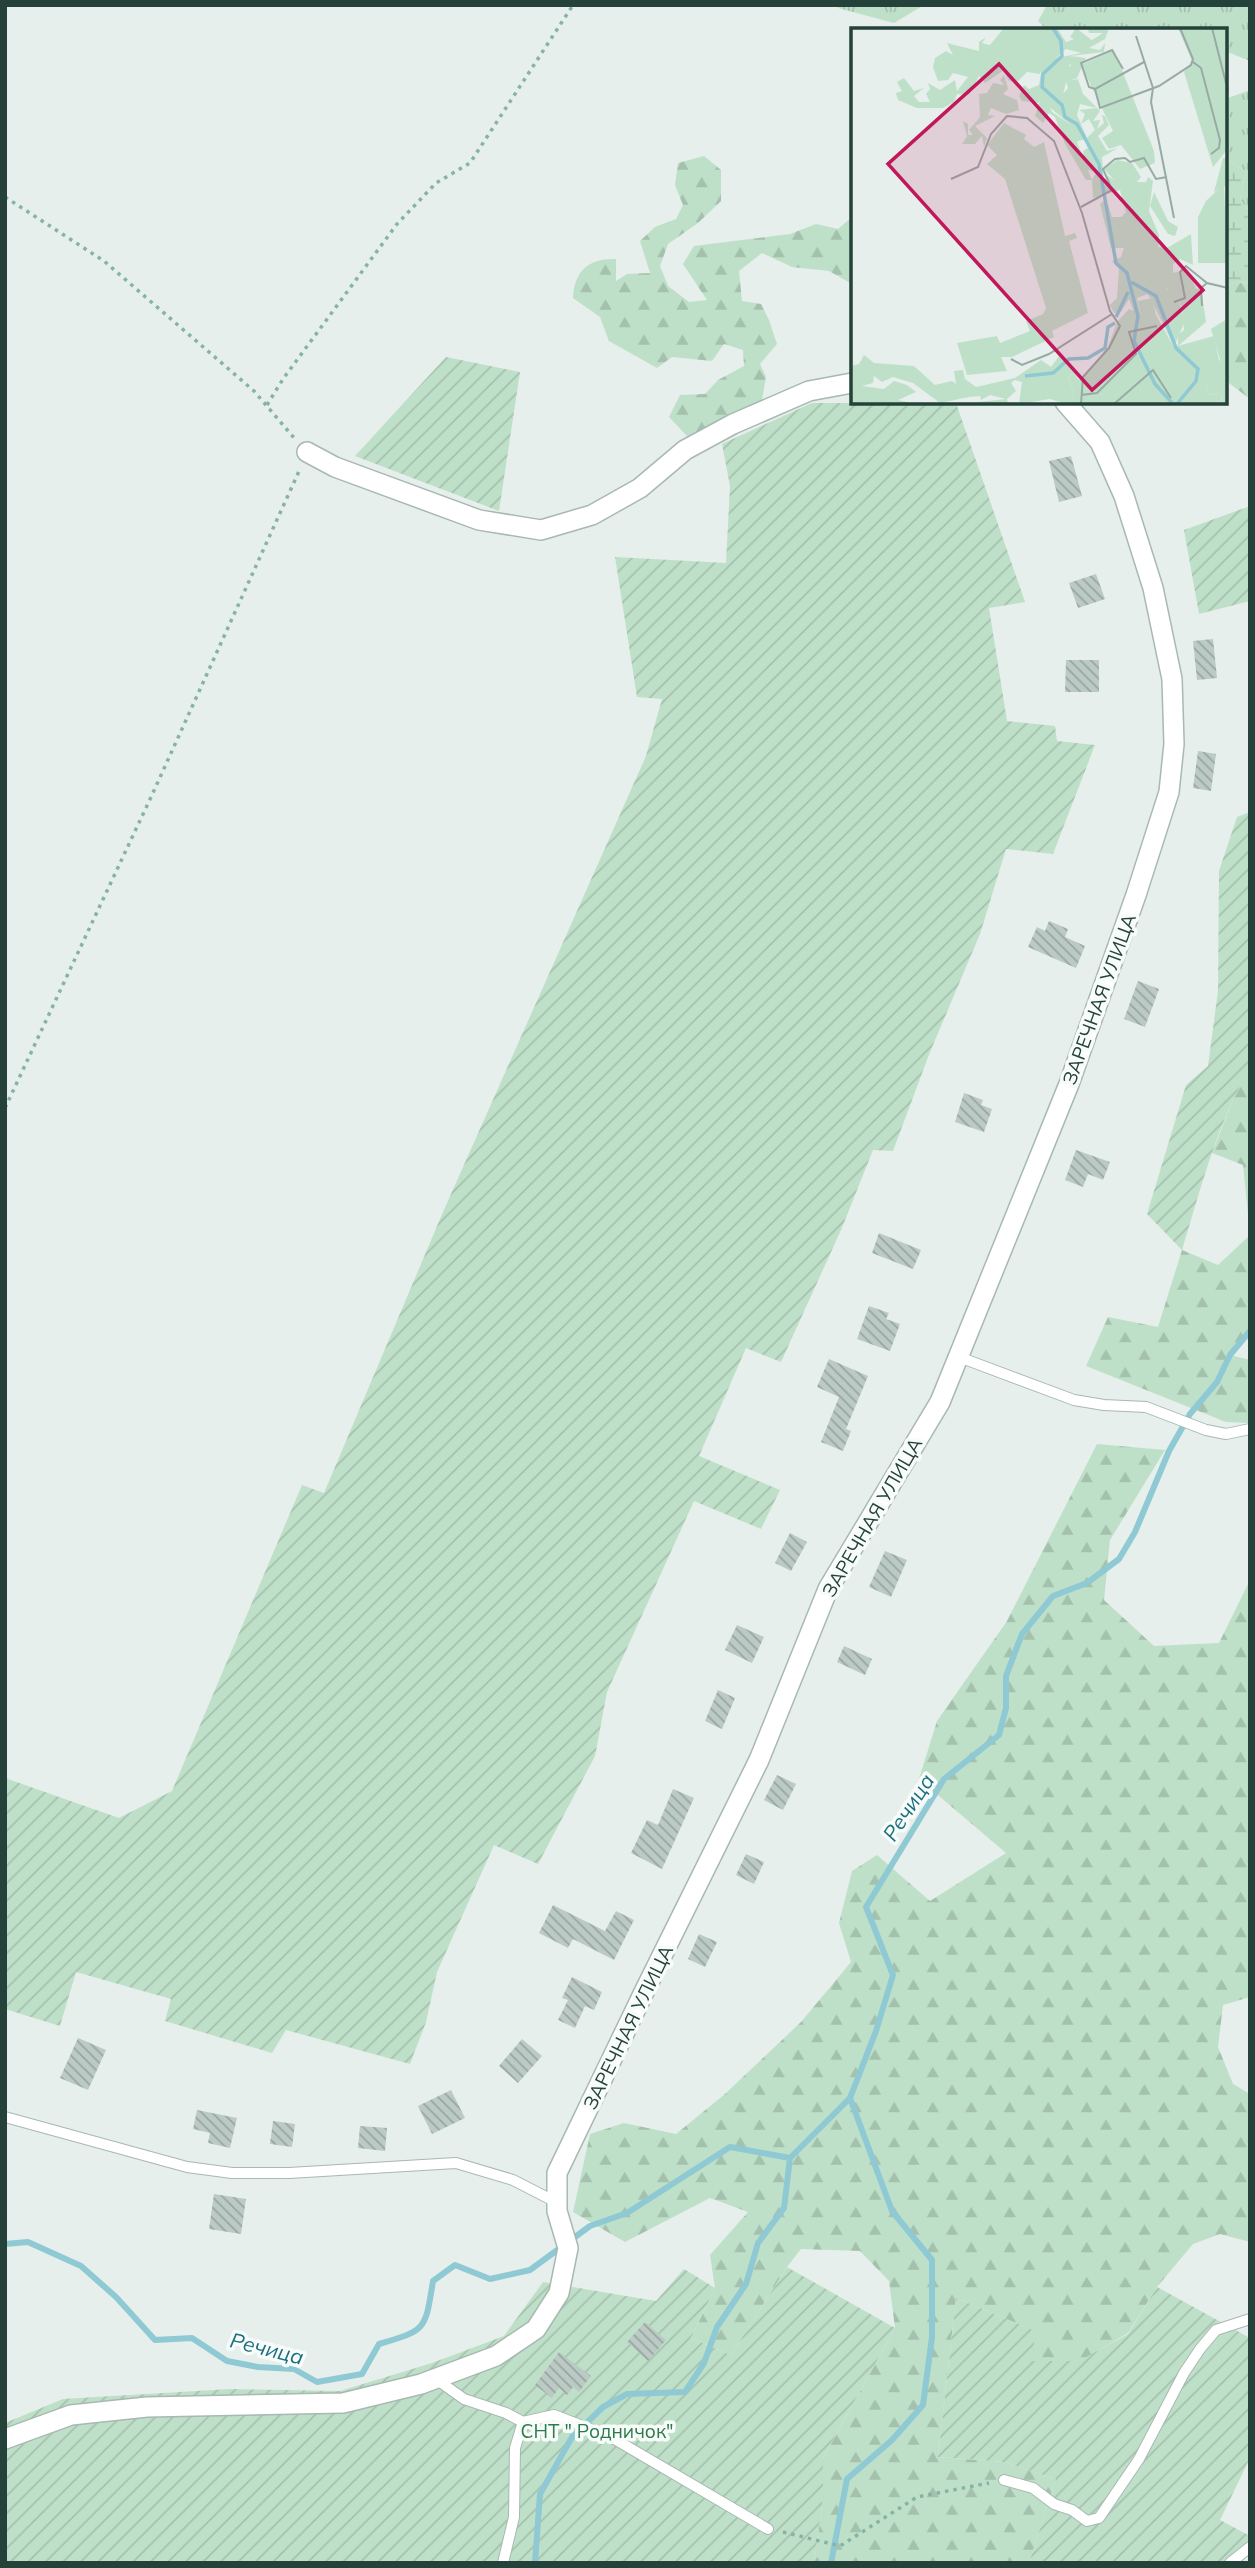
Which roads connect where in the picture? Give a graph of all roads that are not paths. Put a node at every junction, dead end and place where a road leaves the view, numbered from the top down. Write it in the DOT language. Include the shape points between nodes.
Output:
graph roads {
  1 [pos="851,383"];
  2 [pos="1067,404"];
  3 [pos="307,452"];
  4 [pos="959,1357"];
  5 [pos="1250,1429"];
  6 [pos="5,2118"];
  7 [pos="557,2202"];
  8 [pos="1250,2319"];
  9 [pos="435,2379"];
  10 [pos="523,2422"];
  11 [pos="5,2439"];
  12 [pos="1004,2480"];
  13 [pos="768,2529"];
  14 [pos="1250,2547"];
  15 [pos="503,2563"];
  16 [pos="1230,2563"];
  1 -- 3 [label="street" via="809,391 733,424 685,450 640,488 592,514 541,530 479,520 335,467"];
  2 -- 4 [label="street, ЗАРЕЧНАЯ УЛИЦА" via="1100,442 1124,496 1153,588 1172,679 1174,744 1169,792 1069,1084"];
  4 -- 5 [label="lane" via="1074,1400 1146,1407 1226,1433"];
  4 -- 7 [label="street, ЗАРЕЧНАЯ УЛИЦА" via="940,1402 828,1588 760,1760 557,2174"];
  6 -- 7 [label="lane" via="187,2167 232,2173 456,2163 513,2180"];
  7 -- 9 [label="street, ЗАРЕЧНАЯ УЛИЦА" via="568,2249 559,2293 536,2329 496,2356"];
  8 -- 12 [label="lane" via="1216,2330 1200,2349 1139,2459 1099,2518 1087,2521 1033,2488"];
  9 -- 10 [label="lane" via="464,2399"];
  9 -- 11 [label="street, ЗАРЕЧНАЯ УЛИЦА" via="343,2403 147,2407 71,2415"];
  10 -- 13 [label="lane" via="554,2415 611,2437"];
  10 -- 15 [label="lane" via="515,2448 514,2517"];
  14 -- 16 [label="lane"];
}
